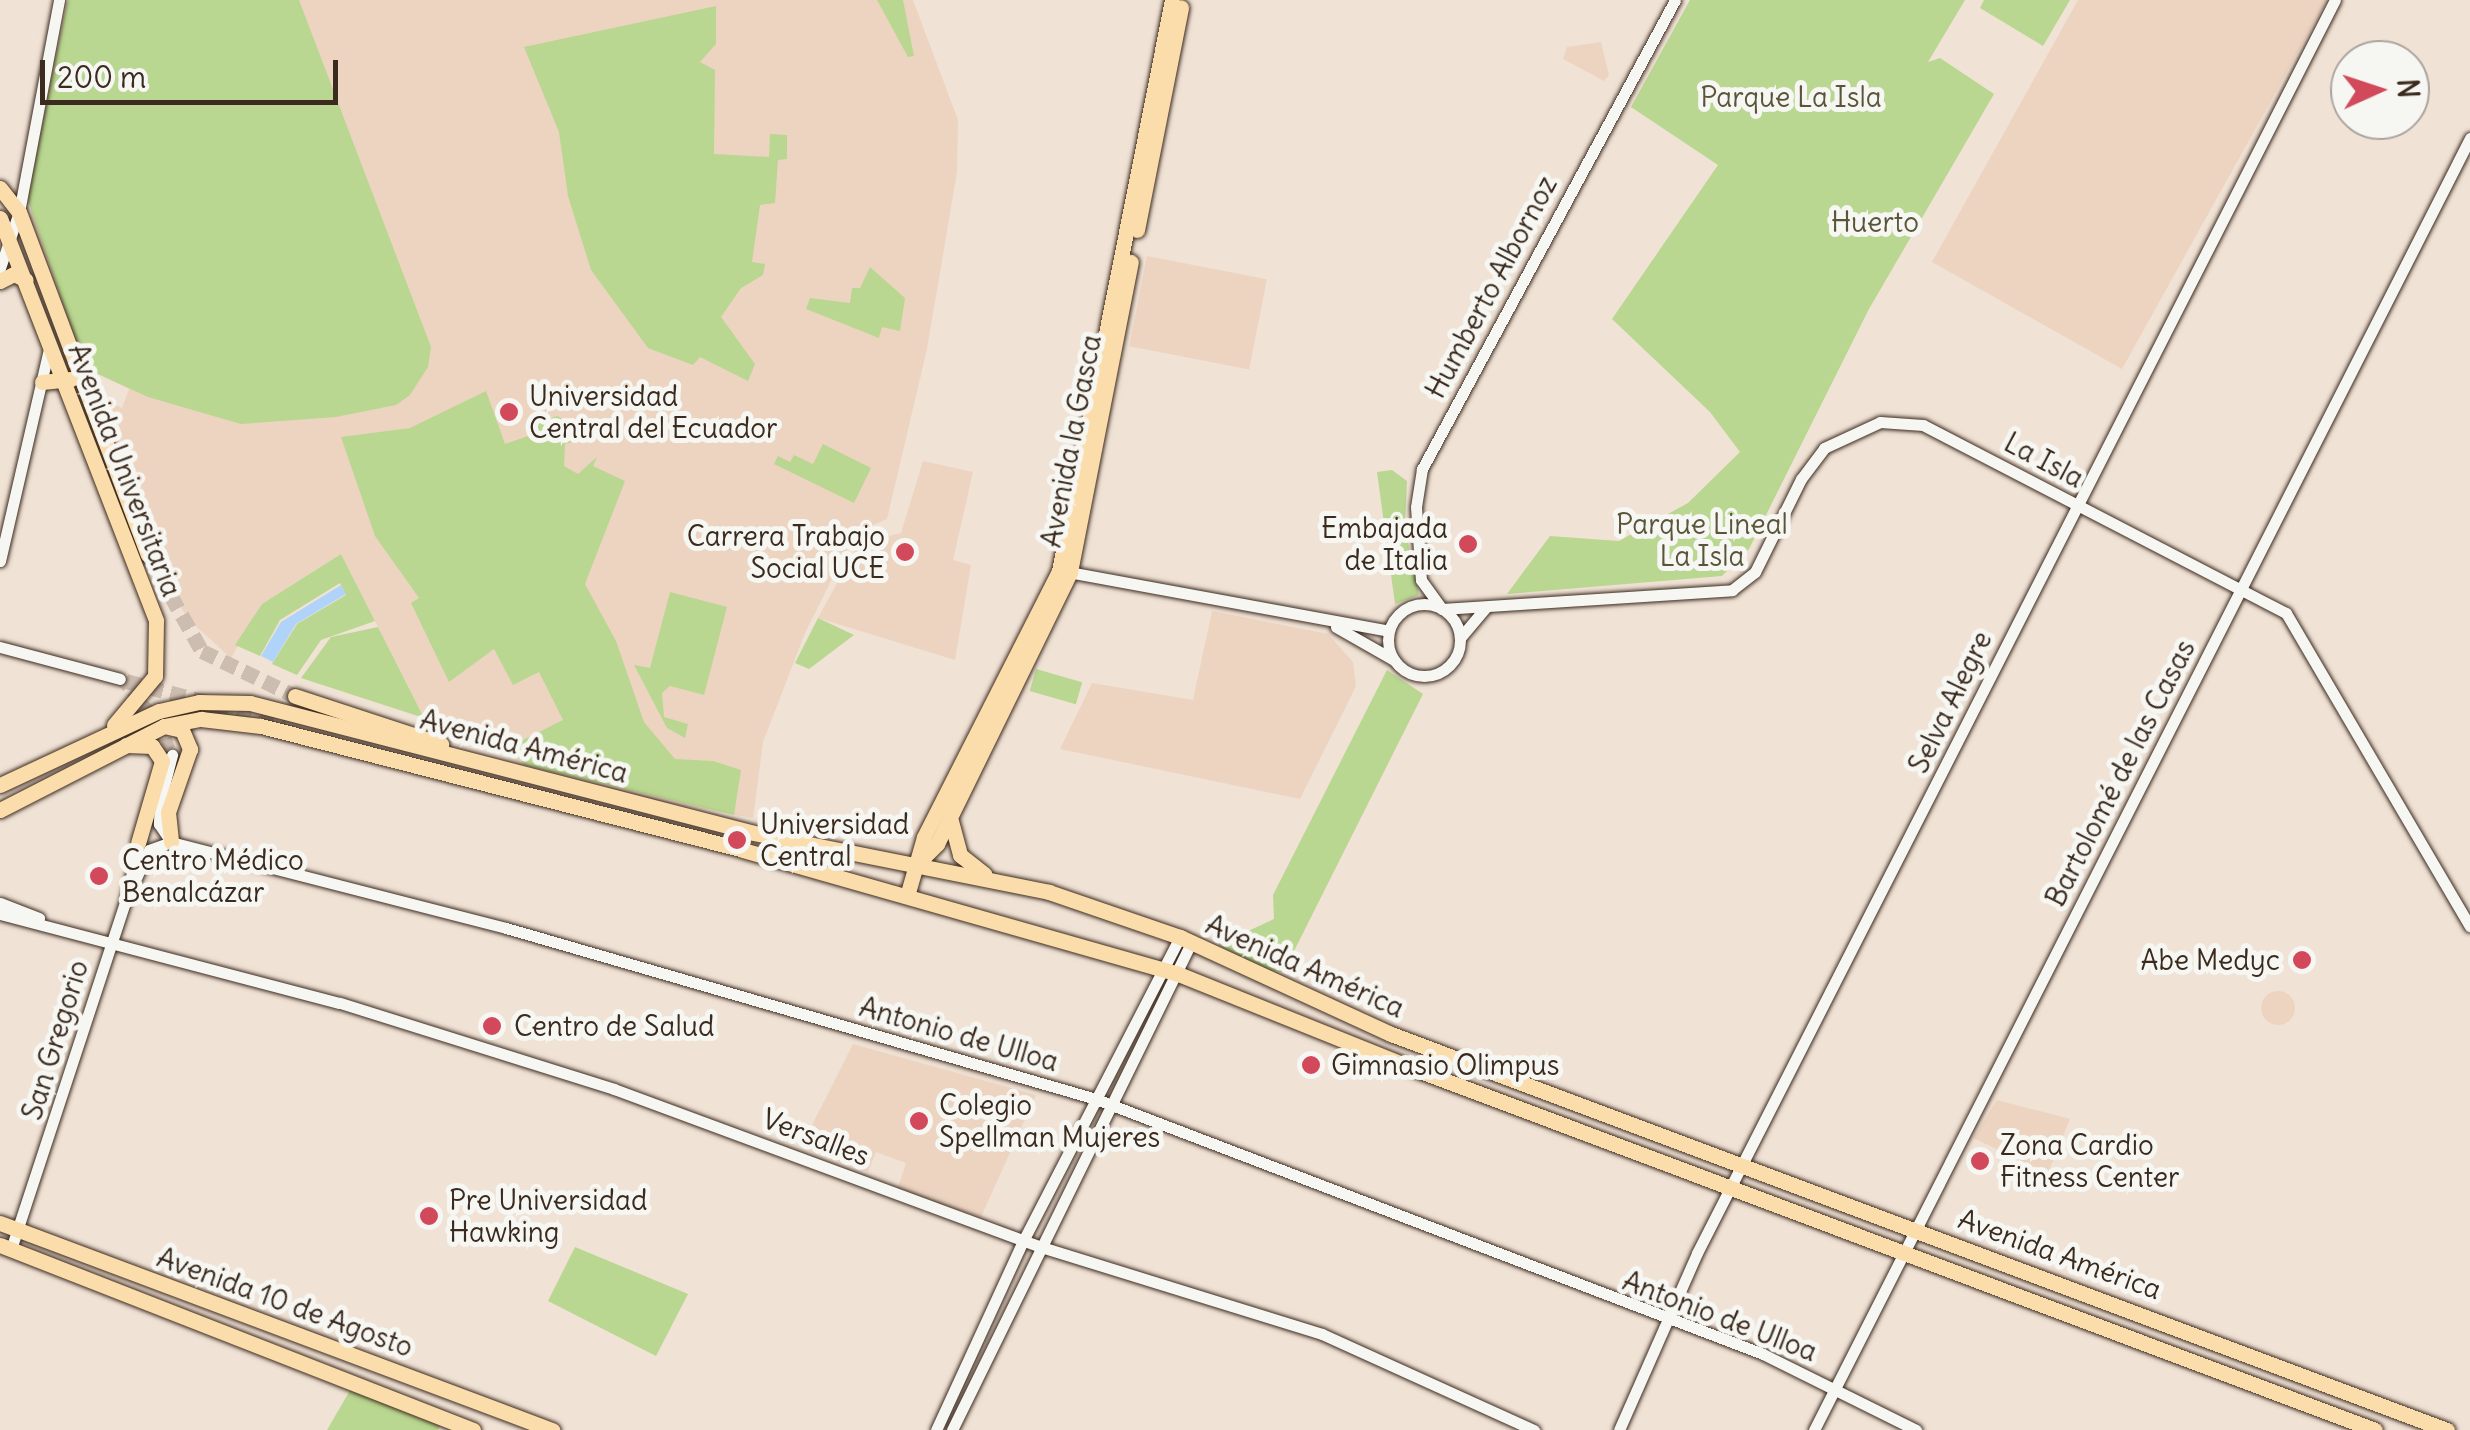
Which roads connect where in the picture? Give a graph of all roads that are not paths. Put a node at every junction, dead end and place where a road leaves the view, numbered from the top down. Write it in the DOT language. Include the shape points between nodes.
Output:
graph roads {
  1 [pos="60,0"];
  2 [pos="1172,0"];
  3 [pos="1183,0"];
  4 [pos="1675,0"];
  5 [pos="2335,0"];
  6 [pos="2470,138"];
  7 [pos="0,188"];
  8 [pos="19,212"];
  9 [pos="0,218"];
  10 [pos="11,235"];
  11 [pos="0,268"];
  12 [pos="26,280"];
  13 [pos="0,281"];
  14 [pos="50,344"];
  15 [pos="62,376"];
  16 [pos="80,380"];
  17 [pos="42,382"];
  18 [pos="1087,463"];
  19 [pos="2078,506"];
  20 [pos="148,555"];
  21 [pos="0,561"];
  22 [pos="1065,571"];
  23 [pos="2243,585"];
  24 [pos="1486,606"];
  25 [pos="1442,609"];
  26 [pos="1328,623"];
  27 [pos="1389,631"];
  28 [pos="1460,638"];
  29 [pos="0,646"];
  30 [pos="1394,660"];
  31 [pos="120,679"];
  32 [pos="296,696"];
  33 [pos="286,723"];
  34 [pos="164,726"];
  35 [pos="107,731"];
  36 [pos="122,745"];
  37 [pos="452,753"];
  38 [pos="172,756"];
  39 [pos="476,780"];
  40 [pos="0,785"];
  41 [pos="160,802"];
  42 [pos="0,810"];
  43 [pos="951,812"];
  44 [pos="171,842"];
  45 [pos="138,843"];
  46 [pos="920,864"];
  47 [pos="989,877"];
  48 [pos="907,896"];
  49 [pos="0,902"];
  50 [pos="126,902"];
  51 [pos="0,914"];
  52 [pos="2470,926"];
  53 [pos="66,928"];
  54 [pos="1186,940"];
  55 [pos="112,942"];
  56 [pos="1170,971"];
  57 [pos="1096,1099"];
  58 [pos="1109,1105"];
  59 [pos="1746,1163"];
  60 [pos="1731,1186"];
  61 [pos="0,1223"];
  62 [pos="1917,1227"];
  63 [pos="20,1231"];
  64 [pos="1024,1240"];
  65 [pos="1038,1246"];
  66 [pos="5,1247"];
  67 [pos="1905,1253"];
  68 [pos="1665,1318"];
  69 [pos="1836,1389"];
  70 [pos="473,1430"];
  71 [pos="552,1430"];
  72 [pos="936,1430"];
  73 [pos="952,1430"];
  74 [pos="1534,1430"];
  75 [pos="1619,1430"];
  76 [pos="1814,1430"];
  77 [pos="1916,1430"];
  78 [pos="2375,1430"];
  79 [pos="2446,1430"];
  1 -- 8 [label="street"];
  2 -- 18 [label="main road, Avenida la Gasca"];
  3 -- 18 [label="main road, Avenida la Gasca"];
  4 -- 25 [label="street, Humberto Albornoz" via="1422,468 1416,542 1421,580"];
  5 -- 19 [label="street, Selva Alegre"];
  6 -- 23 [label="street, Bartolomé de las Casas"];
  7 -- 8 [label="main road, Avenida Universitaria"];
  8 -- 10 [label="street"];
  8 -- 16 [label="main road, Avenida Universitaria"];
  9 -- 10 [label="main road, Avenida Universitaria"];
  10 -- 11 [label="street"];
  10 -- 12 [label="main road, Avenida Universitaria"];
  12 -- 13 [label="main road" via="14,274"];
  12 -- 14 [label="main road, Avenida Universitaria"];
  14 -- 15 [label="main road, Avenida Universitaria"];
  14 -- 17 [label="street"];
  15 -- 16 [label="main road"];
  15 -- 17 [label="main road"];
  15 -- 35 [label="main road, Avenida Universitaria" via="158,634 150,688"];
  16 -- 20 [label="main road, Avenida Universitaria"];
  17 -- 21 [label="street"];
  18 -- 22 [label="main road, Avenida la Gasca"];
  19 -- 23 [label="street, La Isla"];
  19 -- 24 [label="street, La Isla" via="1924,426 1880,422 1824,448 1745,585"];
  19 -- 59 [label="street, Selva Alegre"];
  22 -- 26 [label="street"];
  22 -- 43 [label="main road, Avenida la Gasca"];
  22 -- 46 [label="main road, Avenida la Gasca" via="924,837"];
  23 -- 52 [label="street, La Isla" via="2289,616"];
  23 -- 62 [label="street, Bartolomé de las Casas"];
  24 -- 25 [label="street, La Isla"];
  24 -- 28 [label="street"];
  25 -- 27 [label="street" via="1407,608"];
  25 -- 28 [label="street"];
  26 -- 27 [label="street"];
  26 -- 30 [label="street"];
  27 -- 30 [label="street"];
  28 -- 30 [label="street" via="1451,663 1433,675 1411,674"];
  29 -- 31 [label="street"];
  32 -- 37 [label="main road" via="426,735"];
  33 -- 39 [label="main road"];
  34 -- 36 [label="main road, Avenida América"];
  34 -- 39 [label="main road, Avenida América" via="191,719 247,723"];
  34 -- 44 [label="main road" via="182,730 190,749 168,812"];
  35 -- 37 [label="main road, Avenida América" via="174,707 234,702"];
  35 -- 40 [label="main road"];
  36 -- 42 [label="main road, Avenida América"];
  36 -- 45 [label="main road" via="152,746 162,760"];
  37 -- 46 [label="main road, Avenida América" via="754,832"];
  38 -- 41 [label="street, San Gregorio"];
  39 -- 48 [label="main road, Avenida América"];
  41 -- 44 [label="street" via="158,824"];
  41 -- 45 [label="street, San Gregorio"];
  43 -- 46 [label="main road, Avenida la Gasca"];
  43 -- 47 [label="main road" via="950,836 960,855"];
  44 -- 50 [label="street, San Gregorio" via="149,850"];
  44 -- 57 [label="street, Antonio de Ulloa" via="506,928"];
  45 -- 50 [label="street, San Gregorio"];
  46 -- 47 [label="main road, Avenida América"];
  46 -- 48 [label="main road, Avenida la Gasca"];
  47 -- 54 [label="main road, Avenida América"];
  48 -- 56 [label="main road, Avenida América"];
  49 -- 53 [label="street, Versalles"];
  50 -- 55 [label="street, San Gregorio"];
  51 -- 53 [label="street, Versalles"];
  53 -- 55 [label="street, Versalles"];
  54 -- 56 [label="street"];
  54 -- 59 [label="main road, Avenida América" via="1391,1034"];
  55 -- 63 [label="street, San Gregorio"];
  55 -- 64 [label="street, Versalles" via="340,1003 602,1085"];
  56 -- 57 [label="street"];
  56 -- 58 [label="street"];
  56 -- 60 [label="main road, Avenida América"];
  57 -- 58 [label="street, Antonio de Ulloa"];
  57 -- 64 [label="street"];
  58 -- 65 [label="street"];
  58 -- 68 [label="street, Antonio de Ulloa"];
  59 -- 60 [label="street, Selva Alegre"];
  59 -- 62 [label="main road, Avenida América"];
  60 -- 67 [label="main road, Avenida América"];
  60 -- 68 [label="street, Selva Alegre"];
  61 -- 63 [label="main road, Avenida 10 de Agosto"];
  62 -- 67 [label="street, Bartolomé de las Casas"];
  62 -- 79 [label="main road, Avenida América"];
  63 -- 66 [label="street, San Gregorio"];
  63 -- 71 [label="main road, Avenida 10 de Agosto"];
  64 -- 65 [label="street, Versalles"];
  64 -- 72 [label="street"];
  65 -- 73 [label="street"];
  65 -- 74 [label="street, Versalles" via="1322,1334"];
  66 -- 70 [label="main road, Avenida 10 de Agosto"];
  67 -- 69 [label="street, Bartolomé de las Casas"];
  67 -- 78 [label="main road, Avenida América"];
  68 -- 69 [label="street, Antonio de Ulloa"];
  68 -- 75 [label="street, Selva Alegre"];
  69 -- 76 [label="street, Bartolomé de las Casas"];
  69 -- 77 [label="street, Antonio de Ulloa"];
}
